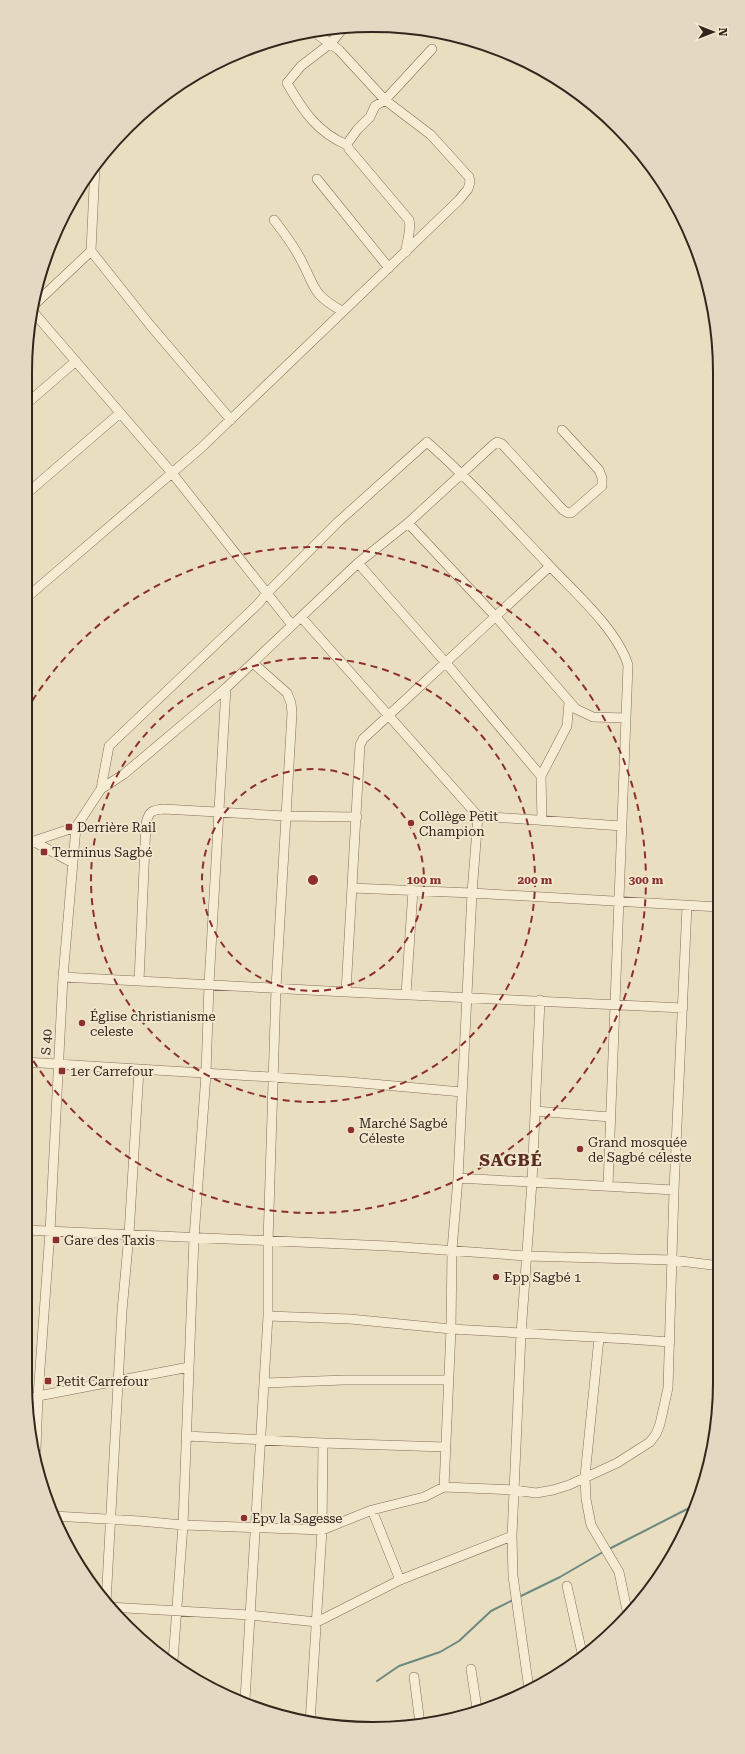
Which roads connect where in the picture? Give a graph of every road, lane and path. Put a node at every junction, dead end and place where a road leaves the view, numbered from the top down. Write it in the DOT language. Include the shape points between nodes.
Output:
graph roads {
  1 [pos="338,34"];
  2 [pos="321,36"];
  3 [pos="331,43"];
  4 [pos="432,50"];
  5 [pos="386,100"];
  6 [pos="347,145"];
  7 [pos="95,175"];
  8 [pos="317,179"];
  9 [pos="274,220"];
  10 [pos="92,251"];
  11 [pos="406,252"];
  12 [pos="389,268"];
  13 [pos="41,299"];
  14 [pos="342,311"];
  15 [pos="37,316"];
  16 [pos="76,361"];
  17 [pos="32,399"];
  18 [pos="120,413"];
  19 [pos="231,420"];
  20 [pos="562,430"];
  21 [pos="462,473"];
  22 [pos="172,474"];
  23 [pos="32,488"];
  24 [pos="408,523"];
  25 [pos="358,563"];
  26 [pos="550,566"];
  27 [pos="268,592"];
  28 [pos="32,593"];
  29 [pos="301,617"];
  30 [pos="496,617"];
  31 [pos="292,625"];
  32 [pos="446,662"];
  33 [pos="253,663"];
  34 [pos="226,688"];
  35 [pos="569,702"];
  36 [pos="389,714"];
  37 [pos="626,718"];
  38 [pos="541,776"];
  39 [pos="101,789"];
  40 [pos="218,813"];
  41 [pos="285,816"];
  42 [pos="478,816"];
  43 [pos="356,817"];
  44 [pos="542,821"];
  45 [pos="622,826"];
  46 [pos="76,827"];
  47 [pos="32,842"];
  48 [pos="32,844"];
  49 [pos="73,863"];
  50 [pos="352,888"];
  51 [pos="413,890"];
  52 [pos="472,893"];
  53 [pos="619,902"];
  54 [pos="687,906"];
  55 [pos="713,907"];
  56 [pos="62,977"];
  57 [pos="139,981"];
  58 [pos="209,984"];
  59 [pos="276,988"];
  60 [pos="346,992"];
  61 [pos="406,994"];
  62 [pos="466,997"];
  63 [pos="540,1000"];
  64 [pos="614,1003"];
  65 [pos="683,1008"];
  66 [pos="32,1063"];
  67 [pos="57,1065"];
  68 [pos="139,1070"];
  69 [pos="206,1074"];
  70 [pos="274,1078"];
  71 [pos="462,1092"];
  72 [pos="535,1111"];
  73 [pos="610,1117"];
  74 [pos="458,1178"];
  75 [pos="532,1182"];
  76 [pos="608,1186"];
  77 [pos="674,1190"];
  78 [pos="32,1230"];
  79 [pos="50,1231"];
  80 [pos="129,1234"];
  81 [pos="194,1238"];
  82 [pos="268,1242"];
  83 [pos="452,1250"];
  84 [pos="526,1256"];
  85 [pos="672,1260"];
  86 [pos="713,1265"];
  87 [pos="268,1316"];
  88 [pos="451,1330"];
  89 [pos="521,1334"];
  90 [pos="599,1338"];
  91 [pos="670,1342"];
  92 [pos="190,1367"];
  93 [pos="448,1380"];
  94 [pos="119,1381"];
  95 [pos="265,1383"];
  96 [pos="38,1396"];
  97 [pos="33,1397"];
  98 [pos="37,1435"];
  99 [pos="186,1436"];
  100 [pos="261,1439"];
  101 [pos="323,1443"];
  102 [pos="445,1447"];
  103 [pos="585,1476"];
  104 [pos="444,1487"];
  105 [pos="515,1490"];
  106 [pos="372,1510"];
  107 [pos="60,1516"];
  108 [pos="110,1519"];
  109 [pos="183,1525"];
  110 [pos="255,1527"];
  111 [pos="322,1530"];
  112 [pos="512,1536"];
  113 [pos="400,1580"];
  114 [pos="567,1586"];
  115 [pos="106,1594"];
  116 [pos="117,1607"];
  117 [pos="627,1608"];
  118 [pos="178,1612"];
  119 [pos="250,1615"];
  120 [pos="317,1622"];
  121 [pos="581,1651"];
  122 [pos="173,1658"];
  123 [pos="471,1669"];
  124 [pos="414,1677"];
  125 [pos="528,1684"];
  126 [pos="245,1697"];
  127 [pos="476,1706"];
  128 [pos="310,1716"];
  129 [pos="419,1719"];
  1 -- 3 [label="street"];
  2 -- 3 [label="street"];
  3 -- 5 [label="street"];
  3 -- 6 [label="street" via="301,66 286,83 305,113 325,133"];
  4 -- 5 [label="street"];
  5 -- 6 [label="street" via="375,106 370,117"];
  5 -- 11 [label="street" via="431,135 463,169 470,182 460,200"];
  6 -- 11 [label="street" via="409,220"];
  7 -- 10 [label="street"];
  8 -- 12 [label="street"];
  9 -- 14 [label="street" via="294,246 315,290 327,303"];
  10 -- 13 [label="street"];
  10 -- 19 [label="street" via="150,325"];
  11 -- 12 [label="street"];
  12 -- 14 [label="street"];
  14 -- 19 [label="street"];
  15 -- 16 [label="street"];
  16 -- 17 [label="street"];
  16 -- 18 [label="street"];
  18 -- 22 [label="street"];
  18 -- 23 [label="street"];
  19 -- 22 [label="street"];
  20 -- 21 [label="street" via="599,470 602,478 602,486 571,513 563,510 498,442"];
  21 -- 24 [label="street"];
  21 -- 26 [label="street"];
  21 -- 27 [label="street" via="427,442 338,522"];
  22 -- 27 [label="street"];
  22 -- 28 [label="street"];
  24 -- 25 [label="street"];
  24 -- 30 [label="street"];
  25 -- 29 [label="street"];
  25 -- 32 [label="street"];
  26 -- 30 [label="street"];
  26 -- 37 [label="street" via="606,628 625,656 628,665"];
  27 -- 31 [label="street"];
  27 -- 39 [label="street" via="110,746"];
  29 -- 31 [label="street"];
  29 -- 36 [label="street"];
  30 -- 32 [label="street"];
  30 -- 35 [label="street"];
  31 -- 33 [label="street"];
  32 -- 36 [label="street"];
  32 -- 38 [label="street"];
  33 -- 34 [label="street"];
  33 -- 41 [label="street" via="287,693 291,703"];
  34 -- 39 [label="street" via="124,774"];
  34 -- 40 [label="street"];
  35 -- 37 [label="street" via="576,709 593,716"];
  35 -- 38 [label="street" via="567,726"];
  36 -- 42 [label="street"];
  36 -- 43 [label="street" via="360,745"];
  37 -- 45 [label="street"];
  38 -- 44 [label="street"];
  39 -- 46 [label="street"];
  40 -- 41 [label="street"];
  40 -- 57 [label="street" via="164,809 153,810 148,814"];
  40 -- 58 [label="street"];
  41 -- 43 [label="street"];
  41 -- 59 [label="street"];
  42 -- 44 [label="street"];
  42 -- 52 [label="street"];
  43 -- 50 [label="street"];
  44 -- 45 [label="street"];
  45 -- 53 [label="street"];
  46 -- 47 [label="street"];
  46 -- 49 [label="street, S 40"];
  48 -- 49 [label="street"];
  49 -- 56 [label="street, S 40"];
  50 -- 51 [label="street"];
  50 -- 60 [label="street"];
  51 -- 52 [label="street"];
  51 -- 61 [label="street"];
  52 -- 53 [label="street"];
  52 -- 62 [label="street"];
  53 -- 54 [label="street"];
  53 -- 64 [label="street"];
  54 -- 55 [label="street"];
  54 -- 65 [label="street"];
  56 -- 57 [label="street"];
  56 -- 67 [label="street, S 40"];
  57 -- 58 [label="street"];
  58 -- 59 [label="street"];
  58 -- 69 [label="street"];
  59 -- 60 [label="street"];
  59 -- 70 [label="street"];
  60 -- 61 [label="street"];
  61 -- 62 [label="street"];
  62 -- 63 [label="street"];
  62 -- 71 [label="street"];
  63 -- 64 [label="street"];
  63 -- 72 [label="street"];
  64 -- 65 [label="street"];
  64 -- 73 [label="street"];
  65 -- 77 [label="street"];
  66 -- 67 [label="street"];
  67 -- 68 [label="street"];
  67 -- 79 [label="street, S 40"];
  68 -- 69 [label="street"];
  68 -- 80 [label="street"];
  69 -- 70 [label="street"];
  69 -- 81 [label="street"];
  70 -- 71 [label="street"];
  70 -- 82 [label="street"];
  71 -- 74 [label="street"];
  72 -- 73 [label="street"];
  72 -- 75 [label="street"];
  73 -- 76 [label="street"];
  74 -- 75 [label="street"];
  74 -- 83 [label="street"];
  75 -- 76 [label="street"];
  75 -- 84 [label="street"];
  76 -- 77 [label="street"];
  77 -- 85 [label="street"];
  78 -- 79 [label="street"];
  79 -- 80 [label="street"];
  79 -- 96 [label="street, S 40"];
  80 -- 81 [label="street"];
  80 -- 94 [label="street"];
  81 -- 82 [label="street"];
  81 -- 92 [label="street"];
  82 -- 83 [label="street"];
  82 -- 87 [label="street"];
  83 -- 84 [label="street"];
  83 -- 88 [label="street"];
  84 -- 85 [label="street"];
  84 -- 89 [label="street"];
  85 -- 86 [label="street"];
  85 -- 91 [label="street"];
  87 -- 88 [label="street" via="350,1319"];
  87 -- 95 [label="street"];
  88 -- 89 [label="street"];
  88 -- 93 [label="street"];
  89 -- 90 [label="street"];
  89 -- 105 [label="street"];
  90 -- 91 [label="street"];
  90 -- 103 [label="street"];
  91 -- 103 [label="street" via="668,1388 656,1434 650,1442 632,1455"];
  92 -- 94 [label="street"];
  92 -- 99 [label="street"];
  93 -- 95 [label="street"];
  93 -- 102 [label="street"];
  94 -- 96 [label="street"];
  94 -- 108 [label="street"];
  95 -- 100 [label="street"];
  96 -- 97 [label="street"];
  96 -- 98 [label="street, S 40"];
  99 -- 100 [label="street"];
  99 -- 109 [label="street"];
  100 -- 101 [label="street"];
  100 -- 110 [label="street"];
  101 -- 102 [label="street"];
  101 -- 111 [label="street"];
  102 -- 104 [label="street"];
  103 -- 105 [label="street" via="569,1485 543,1493"];
  103 -- 117 [label="street" via="586,1499 592,1525 619,1572"];
  104 -- 105 [label="street"];
  104 -- 106 [label="street" via="424,1497"];
  105 -- 112 [label="street"];
  106 -- 111 [label="street"];
  106 -- 113 [label="street"];
  107 -- 108 [label="street"];
  108 -- 109 [label="street"];
  108 -- 115 [label="street"];
  109 -- 110 [label="street"];
  109 -- 118 [label="street"];
  110 -- 111 [label="street"];
  110 -- 119 [label="street"];
  111 -- 120 [label="street"];
  112 -- 113 [label="street"];
  112 -- 125 [label="street" via="513,1576"];
  113 -- 120 [label="street"];
  114 -- 121 [label="street"];
  116 -- 118 [label="street"];
  118 -- 119 [label="street"];
  118 -- 122 [label="street"];
  119 -- 120 [label="street"];
  119 -- 126 [label="street"];
  120 -- 128 [label="street"];
  123 -- 127 [label="street"];
  124 -- 129 [label="street"];
}
